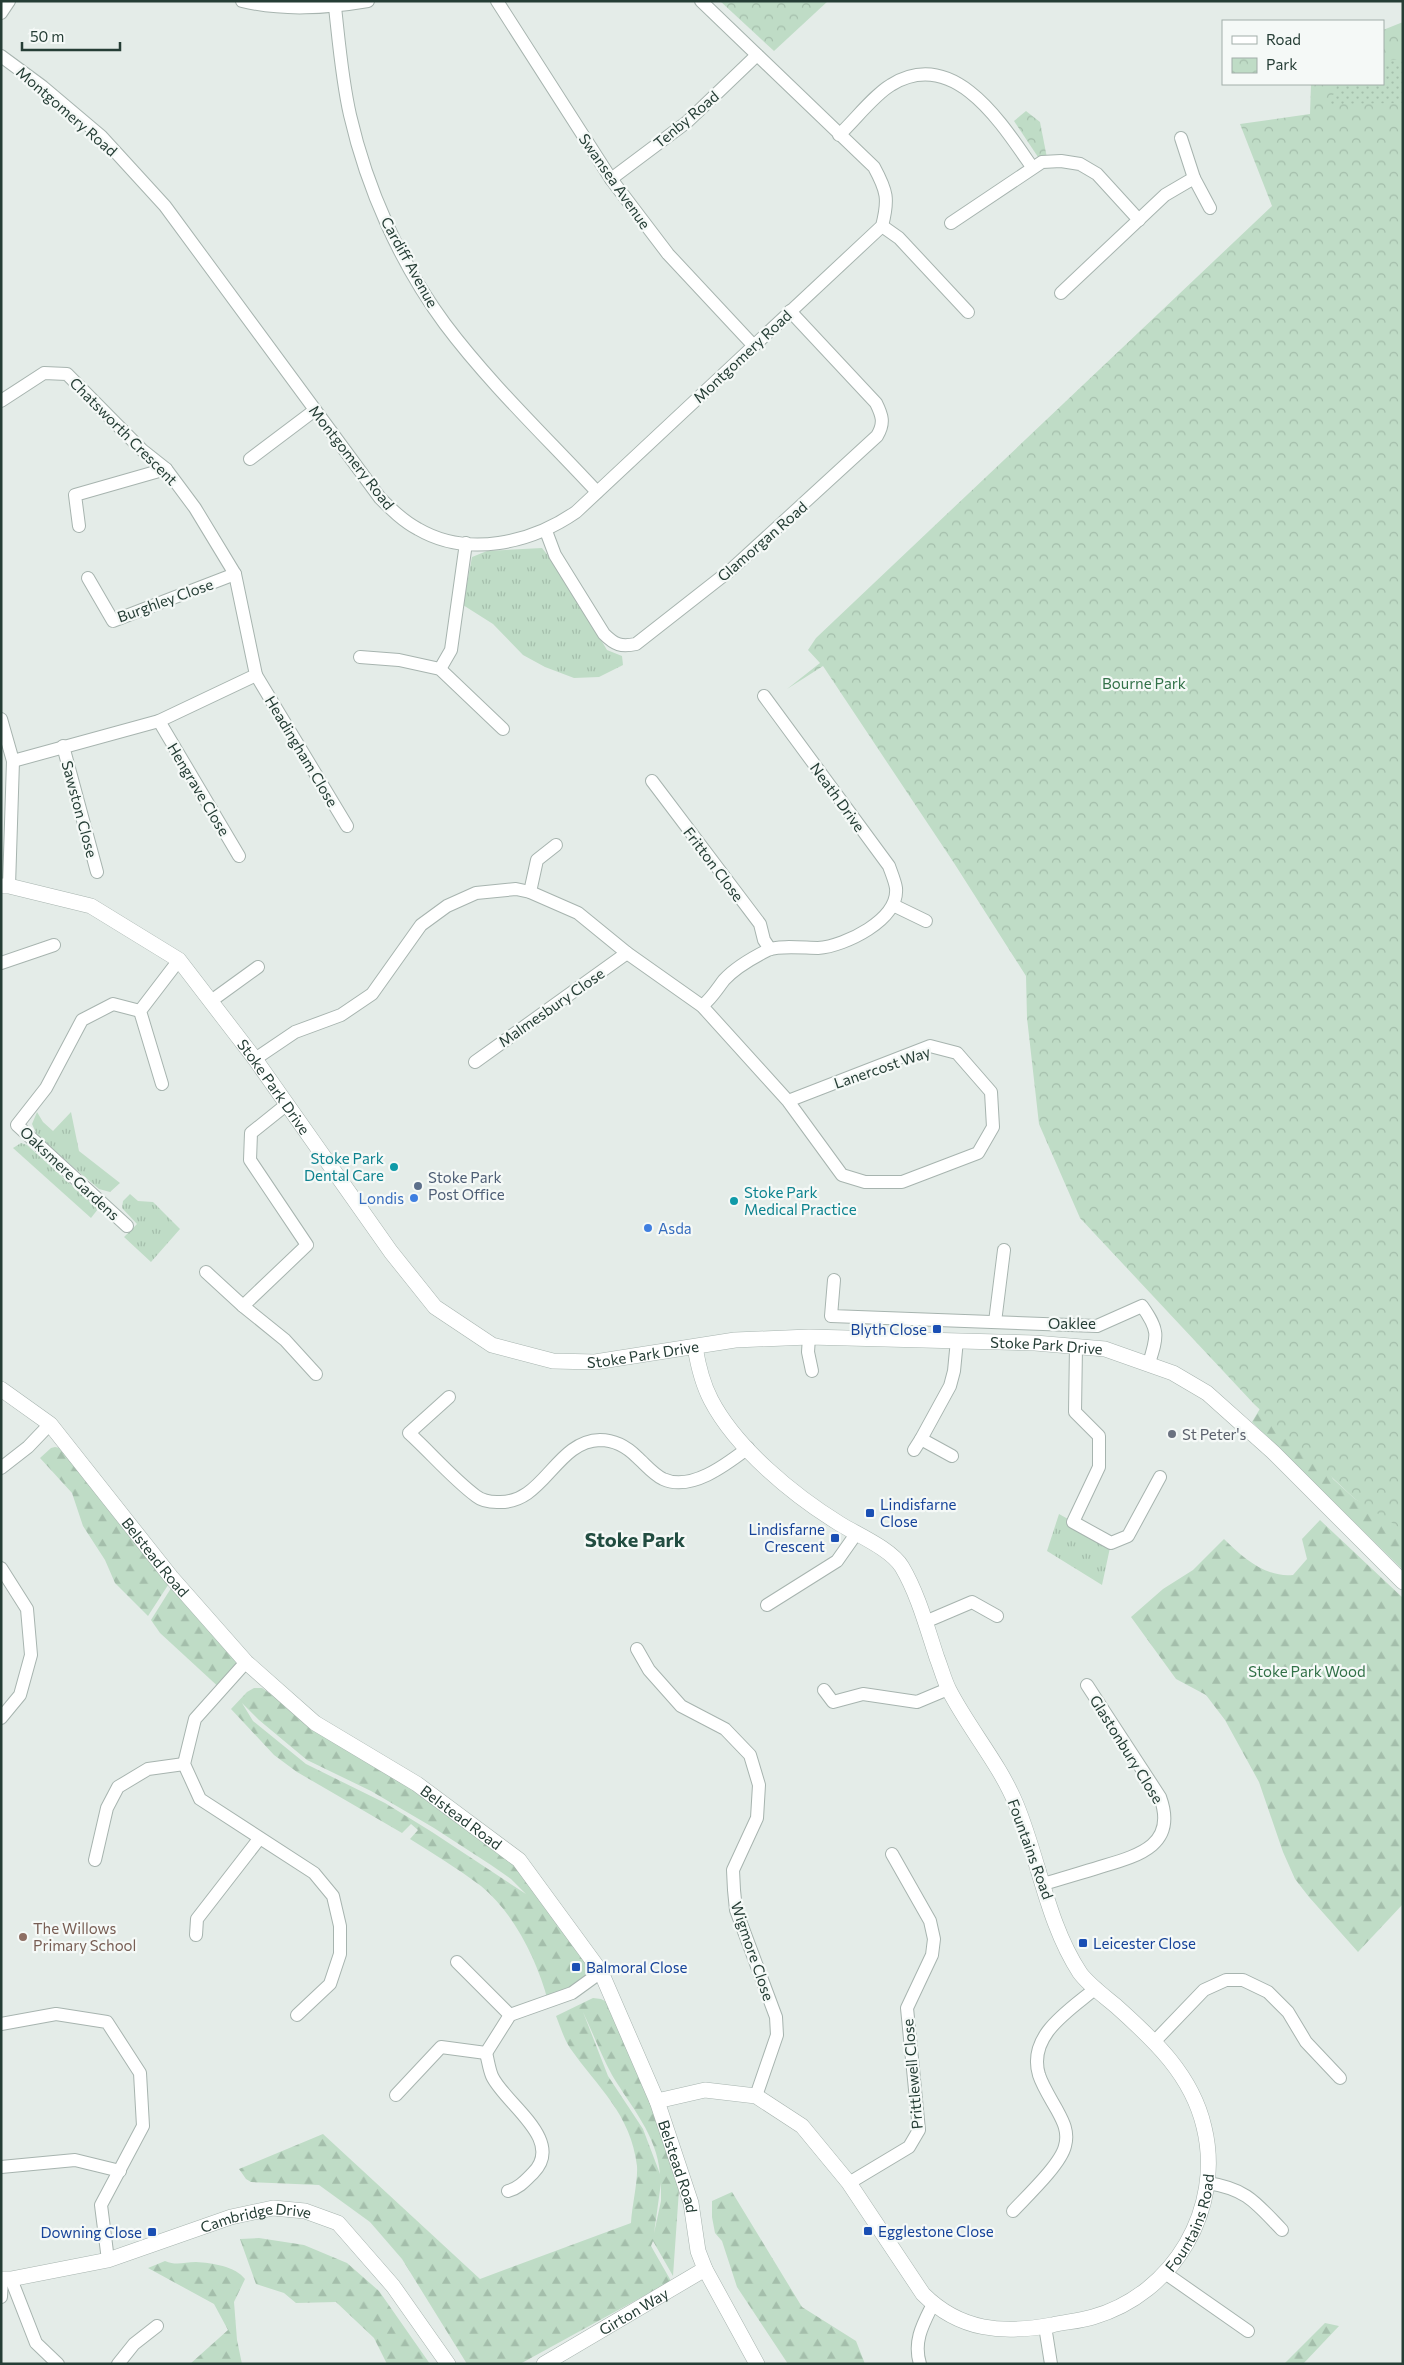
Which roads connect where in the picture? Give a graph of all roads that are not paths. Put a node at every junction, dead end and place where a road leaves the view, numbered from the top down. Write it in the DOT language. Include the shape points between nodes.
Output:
graph roads {
  1 [pos="9,1"];
  2 [pos="242,1"];
  3 [pos="368,1"];
  4 [pos="497,1"];
  5 [pos="701,1"];
  6 [pos="335,7"];
  7 [pos="1,13"];
  8 [pos="757,55"];
  9 [pos="1,56"];
  10 [pos="839,135"];
  11 [pos="1181,138"];
  12 [pos="1032,167"];
  13 [pos="1194,178"];
  14 [pos="611,179"];
  15 [pos="1210,208"];
  16 [pos="1138,220"];
  17 [pos="951,223"];
  18 [pos="882,226"];
  19 [pos="1061,293"];
  20 [pos="790,311"];
  21 [pos="968,312"];
  22 [pos="753,344"];
  23 [pos="1,400"];
  24 [pos="315,410"];
  25 [pos="250,459"];
  26 [pos="166,469"];
  27 [pos="597,492"];
  28 [pos="79,526"];
  29 [pos="546,531"];
  30 [pos="466,542"];
  31 [pos="235,574"];
  32 [pos="88,578"];
  33 [pos="360,657"];
  34 [pos="440,670"];
  35 [pos="256,675"];
  36 [pos="764,696"];
  37 [pos="1,719"];
  38 [pos="159,721"];
  39 [pos="503,729"];
  40 [pos="64,746"];
  41 [pos="13,761"];
  42 [pos="652,781"];
  43 [pos="347,826"];
  44 [pos="556,845"];
  45 [pos="238,856"];
  46 [pos="97,872"];
  47 [pos="5,886"];
  48 [pos="530,892"];
  49 [pos="893,905"];
  50 [pos="926,921"];
  51 [pos="54,945"];
  52 [pos="770,949"];
  53 [pos="627,953"];
  54 [pos="179,960"];
  55 [pos="1,963"];
  56 [pos="258,967"];
  57 [pos="211,1001"];
  58 [pos="702,1006"];
  59 [pos="140,1011"];
  60 [pos="255,1059"];
  61 [pos="475,1062"];
  62 [pos="162,1084"];
  63 [pos="788,1101"];
  64 [pos="286,1105"];
  65 [pos="127,1226"];
  66 [pos="1004,1250"];
  67 [pos="206,1272"];
  68 [pos="834,1280"];
  69 [pos="243,1306"];
  70 [pos="995,1322"];
  71 [pos="809,1337"];
  72 [pos="957,1340"];
  73 [pos="1076,1346"];
  74 [pos="695,1347"];
  75 [pos="1149,1363"];
  76 [pos="812,1371"];
  77 [pos="316,1374"];
  78 [pos="1,1389"];
  79 [pos="448,1397"];
  80 [pos="50,1424"];
  81 [pos="748,1448"];
  82 [pos="952,1456"];
  83 [pos="1,1468"];
  84 [pos="1160,1477"];
  85 [pos="856,1534"];
  86 [pos="1,1568"];
  87 [pos="1403,1582"];
  88 [pos="767,1605"];
  89 [pos="997,1616"];
  90 [pos="925,1622"];
  91 [pos="637,1649"];
  92 [pos="246,1662"];
  93 [pos="1087,1685"];
  94 [pos="948,1689"];
  95 [pos="824,1690"];
  96 [pos="1,1718"];
  97 [pos="184,1764"];
  98 [pos="259,1839"];
  99 [pos="892,1854"];
  100 [pos="95,1860"];
  101 [pos="1044,1884"];
  102 [pos="196,1935"];
  103 [pos="457,1962"];
  104 [pos="601,1972"];
  105 [pos="1096,1988"];
  106 [pos="510,2015"];
  107 [pos="297,2016"];
  108 [pos="1,2024"];
  109 [pos="1155,2041"];
  110 [pos="486,2053"];
  111 [pos="1340,2078"];
  112 [pos="396,2095"];
  113 [pos="756,2096"];
  114 [pos="657,2101"];
  115 [pos="1,2168"];
  116 [pos="120,2171"];
  117 [pos="849,2183"];
  118 [pos="1208,2183"];
  119 [pos="508,2191"];
  120 [pos="1013,2211"];
  121 [pos="1282,2230"];
  122 [pos="108,2260"];
  123 [pos="705,2269"];
  124 [pos="1165,2273"];
  125 [pos="5,2279"];
  126 [pos="1,2297"];
  127 [pos="933,2304"];
  128 [pos="157,2326"];
  129 [pos="1045,2326"];
  130 [pos="1248,2331"];
  131 [pos="566,2359"];
  132 [pos="58,2364"];
  133 [pos="118,2364"];
  134 [pos="448,2364"];
  135 [pos="544,2364"];
  136 [pos="757,2364"];
  137 [pos="920,2364"];
  138 [pos="1051,2364"];
  1 -- 7 [label="street"];
  2 -- 6 [label="street" via="259,5"];
  3 -- 6 [label="street"];
  4 -- 14 [label="street, Swansea Avenue"];
  5 -- 8 [label="street"];
  6 -- 27 [label="street, Cardiff Avenue" via="344,82 358,144 398,248 420,286 467,351"];
  8 -- 10 [label="street"];
  8 -- 14 [label="street, Tenby Road" via="687,122"];
  9 -- 24 [label="street, Montgomery Road" via="101,136 165,206"];
  10 -- 12 [label="street" via="890,85 912,75 941,75 964,86 984,106"];
  10 -- 18 [label="street" via="874,167 886,189"];
  11 -- 13 [label="street"];
  12 -- 16 [label="street" via="1042,162 1080,164 1097,174"];
  12 -- 17 [label="street"];
  13 -- 15 [label="street"];
  13 -- 16 [label="street" via="1165,194"];
  14 -- 22 [label="street, Swansea Avenue" via="668,254"];
  16 -- 19 [label="street"];
  18 -- 20 [label="street, Montgomery Road"];
  18 -- 21 [label="street" via="899,238"];
  20 -- 22 [label="street, Montgomery Road"];
  20 -- 29 [label="street, Glamorgan Road" via="876,403 883,416 877,436 794,513 733,568 636,644 626,646 614,644 604,634 555,555"];
  22 -- 27 [label="street, Montgomery Road"];
  23 -- 26 [label="street, Chatsworth Crescent" via="44,373 67,374 142,450"];
  24 -- 25 [label="street"];
  24 -- 30 [label="street, Montgomery Road" via="380,498 398,515 441,540"];
  26 -- 28 [label="street" via="75,495"];
  26 -- 31 [label="street, Chatsworth Crescent" via="195,508"];
  27 -- 29 [label="street, Montgomery Road" via="576,512"];
  29 -- 30 [label="street, Montgomery Road" via="514,542"];
  30 -- 34 [label="street" via="451,650"];
  31 -- 32 [label="street, Burghley Close" via="112,621"];
  31 -- 35 [label="street, Chatsworth Crescent"];
  33 -- 34 [label="street" via="399,660"];
  34 -- 39 [label="street"];
  35 -- 38 [label="street"];
  35 -- 43 [label="street, Headingham Close"];
  36 -- 49 [label="street, Neath Drive" via="889,866 896,888"];
  37 -- 41 [label="street"];
  38 -- 40 [label="street"];
  38 -- 45 [label="street, Hengrave Close"];
  40 -- 41 [label="street"];
  40 -- 46 [label="street, Sawston Close"];
  41 -- 47 [label="street"];
  42 -- 52 [label="street, Fritton Close" via="760,924"];
  44 -- 48 [label="street" via="537,860"];
  47 -- 54 [label="street, Stoke Park Drive" via="91,906"];
  48 -- 53 [label="street, Lanercost Way" via="578,912"];
  48 -- 60 [label="street, Lanercost Way" via="500,889 476,893 447,906 421,925 372,994 341,1014 295,1032"];
  49 -- 50 [label="street"];
  49 -- 52 [label="street" via="871,927 845,942 817,948"];
  51 -- 55 [label="street"];
  52 -- 58 [label="street" via="725,979 713,997"];
  53 -- 58 [label="street, Lanercost Way"];
  53 -- 61 [label="street, Malmesbury Close"];
  54 -- 57 [label="street, Stoke Park Drive"];
  54 -- 59 [label="street"];
  56 -- 57 [label="street"];
  57 -- 60 [label="street, Stoke Park Drive"];
  58 -- 63 [label="street, Lanercost Way"];
  59 -- 62 [label="street"];
  59 -- 65 [label="street, Oaksmere Gardens" via="113,1004 82,1020 46,1088 17,1125"];
  60 -- 64 [label="street, Stoke Park Drive"];
  63 -- 63 [label="street, Lanercost Way" via="842,1175 865,1182 902,1182 978,1153 994,1127 991,1092 957,1053 930,1046"];
  64 -- 69 [label="street" via="251,1133 250,1160 307,1244"];
  64 -- 74 [label="street, Stoke Park Drive" via="391,1252 435,1307 492,1345 553,1361 595,1362"];
  66 -- 70 [label="street"];
  67 -- 69 [label="street"];
  68 -- 70 [label="street, Oaklee" via="831,1316"];
  69 -- 77 [label="street" via="286,1340"];
  70 -- 75 [label="street, Oaklee" via="1097,1326 1142,1306 1153,1322 1156,1340"];
  71 -- 72 [label="street, Stoke Park Drive"];
  71 -- 74 [label="street, Stoke Park Drive" via="735,1340"];
  71 -- 76 [label="street"];
  72 -- 73 [label="street, Stoke Park Drive"];
  72 -- 82 [label="street" via="950,1386 918,1445"];
  73 -- 75 [label="street, Stoke Park Drive" via="1105,1349"];
  73 -- 84 [label="street" via="1075,1412 1099,1436 1099,1467 1073,1522 1111,1544 1128,1536"];
  74 -- 81 [label="street, Fountains Road" via="710,1399"];
  75 -- 87 [label="street, Stoke Park Drive" via="1200,1389 1237,1417"];
  78 -- 80 [label="street, Belstead Road"];
  79 -- 81 [label="street" via="410,1433 476,1496 492,1502 507,1502 529,1493 573,1448 591,1441 619,1444 658,1476 678,1483 700,1478"];
  80 -- 83 [label="street"];
  80 -- 92 [label="street, Belstead Road" via="171,1577"];
  81 -- 85 [label="street, Fountains Road" via="785,1486"];
  85 -- 88 [label="street" via="837,1561"];
  85 -- 90 [label="street, Fountains Road" via="893,1556 902,1567"];
  86 -- 96 [label="street" via="27,1609 31,1655 20,1695"];
  89 -- 90 [label="street" via="972,1602"];
  90 -- 94 [label="street, Fountains Road"];
  91 -- 113 [label="street, Wigmore Close" via="649,1670 681,1706 725,1729 750,1755 759,1785 757,1818 734,1870 736,1910 776,2016 777,2035"];
  92 -- 97 [label="street" via="195,1719"];
  92 -- 104 [label="street, Belstead Road" via="315,1723 418,1784 519,1860"];
  93 -- 101 [label="street, Glastonbury Close" via="1160,1796 1164,1824 1153,1845 1139,1855"];
  94 -- 95 [label="street" via="917,1702 863,1694 833,1702"];
  94 -- 101 [label="street, Fountains Road" via="1015,1803"];
  97 -- 98 [label="street" via="200,1799"];
  97 -- 100 [label="street" via="148,1769 118,1787 107,1808"];
  98 -- 102 [label="street" via="198,1919"];
  98 -- 107 [label="street" via="314,1874 333,1896 340,1926 340,1954 330,1984"];
  99 -- 117 [label="street, Prittlewell Close" via="933,1930 932,1955 907,2008 919,2130 909,2147"];
  101 -- 105 [label="street, Fountains Road" via="1060,1932 1082,1975"];
  103 -- 106 [label="street"];
  104 -- 106 [label="street" via="572,1993"];
  104 -- 114 [label="street, Belstead Road"];
  105 -- 109 [label="street, Fountains Road"];
  105 -- 120 [label="street" via="1053,2024 1040,2045 1040,2076 1064,2123 1066,2141 1059,2160"];
  106 -- 110 [label="street"];
  108 -- 116 [label="street" via="56,2014 107,2022 140,2073 143,2126"];
  109 -- 111 [label="street" via="1204,1990 1226,1980 1243,1980 1268,1992 1288,2012 1306,2042"];
  109 -- 118 [label="street, Fountains Road" via="1179,2071 1197,2104 1208,2147"];
  110 -- 112 [label="street" via="441,2047"];
  110 -- 119 [label="street" via="492,2076 539,2135 542,2150 538,2168 518,2188"];
  113 -- 114 [label="street, Fountains Road" via="705,2090"];
  113 -- 117 [label="street, Fountains Road" via="802,2126"];
  114 -- 123 [label="street, Belstead Road" via="691,2203 698,2251"];
  115 -- 116 [label="street" via="75,2160"];
  116 -- 122 [label="street" via="100,2205"];
  117 -- 127 [label="street, Fountains Road"];
  118 -- 121 [label="street" via="1228,2186 1248,2195"];
  118 -- 124 [label="street, Fountains Road" via="1194,2232"];
  122 -- 125 [label="street, Cambridge Drive"];
  122 -- 134 [label="street, Cambridge Drive" via="231,2217 273,2208 306,2211 338,2223 393,2286"];
  123 -- 131 [label="street, Girton Way"];
  123 -- 136 [label="street, Belstead Road"];
  124 -- 129 [label="street, Fountains Road" via="1133,2299 1094,2317"];
  124 -- 130 [label="street"];
  125 -- 126 [label="street"];
  125 -- 132 [label="street" via="36,2343"];
  127 -- 129 [label="street, Fountains Road" via="978,2327 1010,2330"];
  127 -- 137 [label="street" via="916,2345"];
  128 -- 133 [label="street" via="134,2344"];
  129 -- 138 [label="street"];
  131 -- 135 [label="street, Girton Way"];
}
